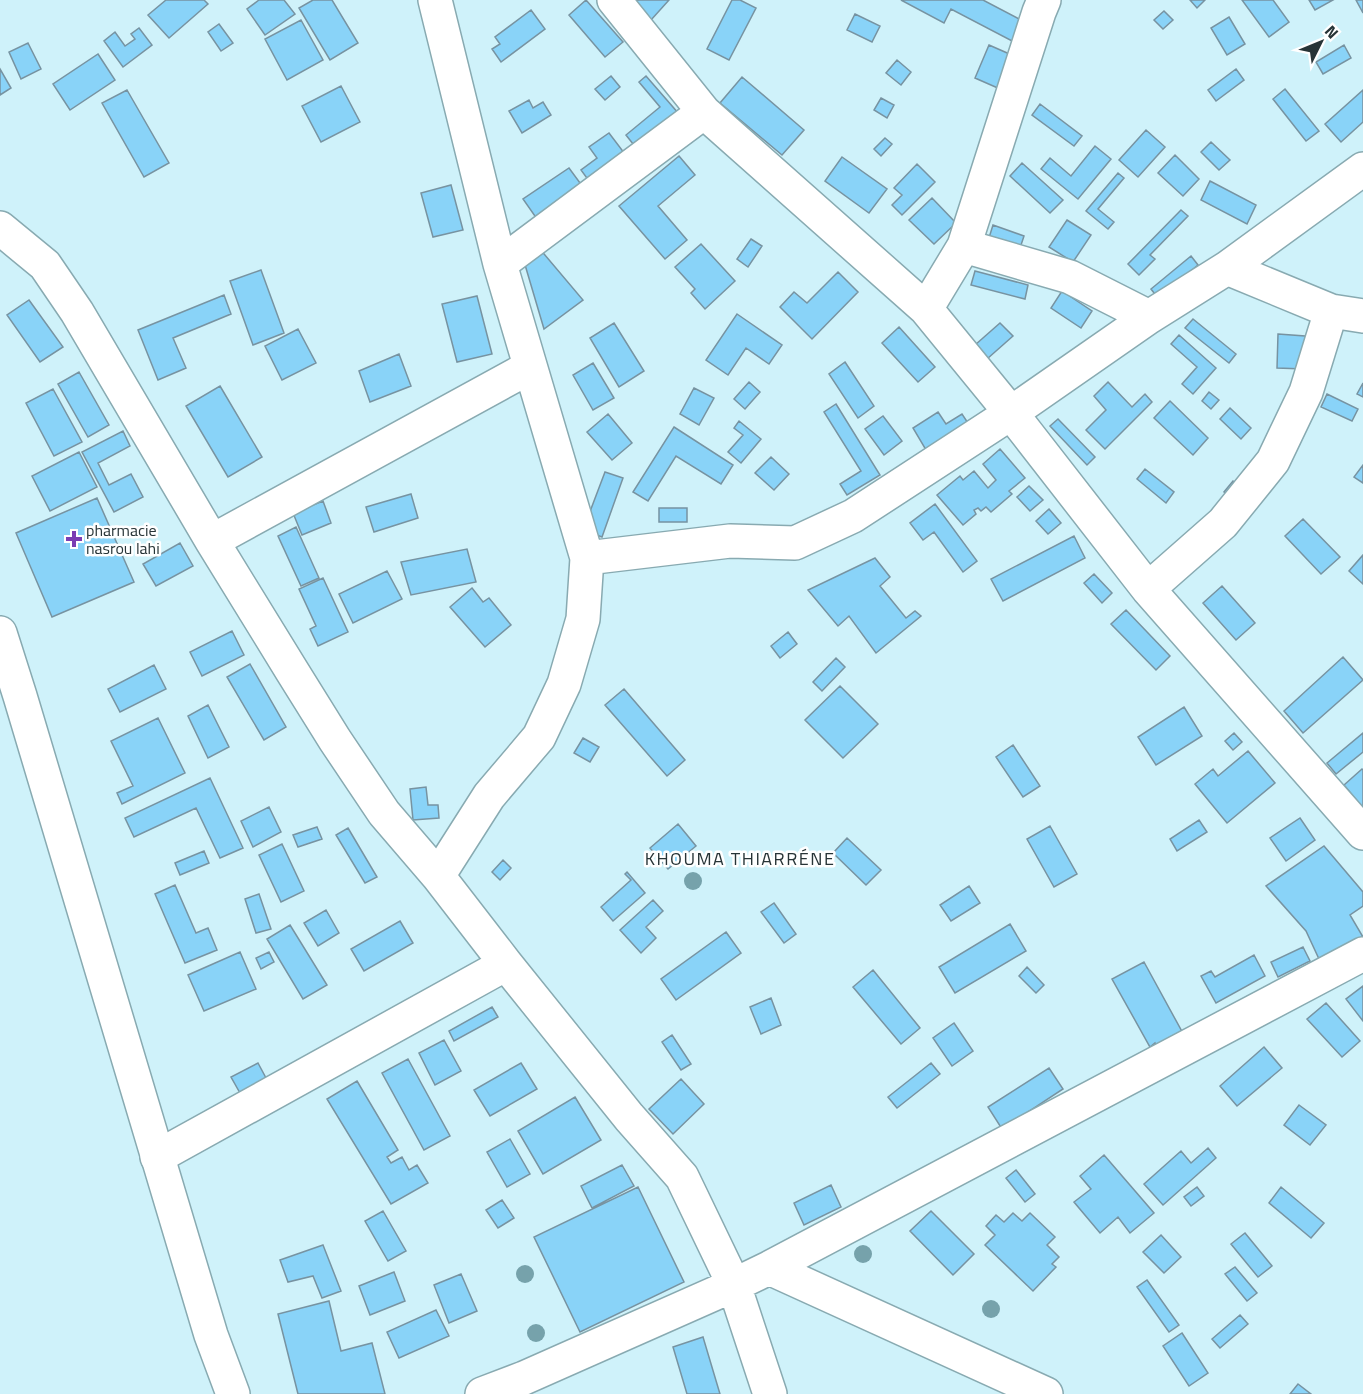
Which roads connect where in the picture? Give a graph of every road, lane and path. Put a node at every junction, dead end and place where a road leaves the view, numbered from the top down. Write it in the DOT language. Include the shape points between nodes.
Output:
graph roads {
  1 [pos="435,0"];
  2 [pos="614,0"];
  3 [pos="1032,4"];
  4 [pos="704,112"];
  5 [pos="1363,170"];
  6 [pos="0,228"];
  7 [pos="964,246"];
  8 [pos="500,264"];
  9 [pos="1227,268"];
  10 [pos="926,309"];
  11 [pos="1331,311"];
  12 [pos="1149,316"];
  13 [pos="1363,316"];
  14 [pos="530,367"];
  15 [pos="1011,413"];
  16 [pos="212,540"];
  17 [pos="587,558"];
  18 [pos="1148,589"];
  19 [pos="0,633"];
  20 [pos="1363,833"];
  21 [pos="438,876"];
  22 [pos="1363,954"];
  23 [pos="506,964"];
  24 [pos="157,1157"];
  25 [pos="770,1268"];
  26 [pos="734,1285"];
  27 [pos="233,1394"];
  28 [pos="482,1394"];
  29 [pos="770,1394"];
  30 [pos="1046,1394"];
  1 -- 8 [label="street"];
  2 -- 4 [label="street"];
  3 -- 7 [label="street"];
  4 -- 8 [label="street"];
  4 -- 10 [label="street"];
  5 -- 9 [label="street"];
  6 -- 16 [label="street" via="45,265 77,312"];
  7 -- 10 [label="street"];
  7 -- 12 [label="street" via="1070,277"];
  8 -- 14 [label="street"];
  9 -- 11 [label="street"];
  9 -- 12 [label="street"];
  10 -- 15 [label="street"];
  11 -- 13 [label="street"];
  11 -- 18 [label="street" via="1306,392 1273,461 1223,523"];
  12 -- 15 [label="street"];
  14 -- 16 [label="street"];
  14 -- 17 [label="street"];
  15 -- 17 [label="street" via="853,516 795,543 730,541"];
  15 -- 18 [label="street"];
  16 -- 21 [label="street" via="328,730 384,813"];
  17 -- 21 [label="street" via="583,619 564,684 539,736 489,796"];
  18 -- 20 [label="street"];
  19 -- 24 [label="street"];
  21 -- 23 [label="street"];
  22 -- 25 [label="street"];
  23 -- 24 [label="street"];
  23 -- 26 [label="street" via="682,1177"];
  24 -- 27 [label="street"];
  25 -- 26 [label="street"];
  25 -- 30 [label="street"];
  26 -- 28 [label="street"];
  26 -- 29 [label="street"];
}
